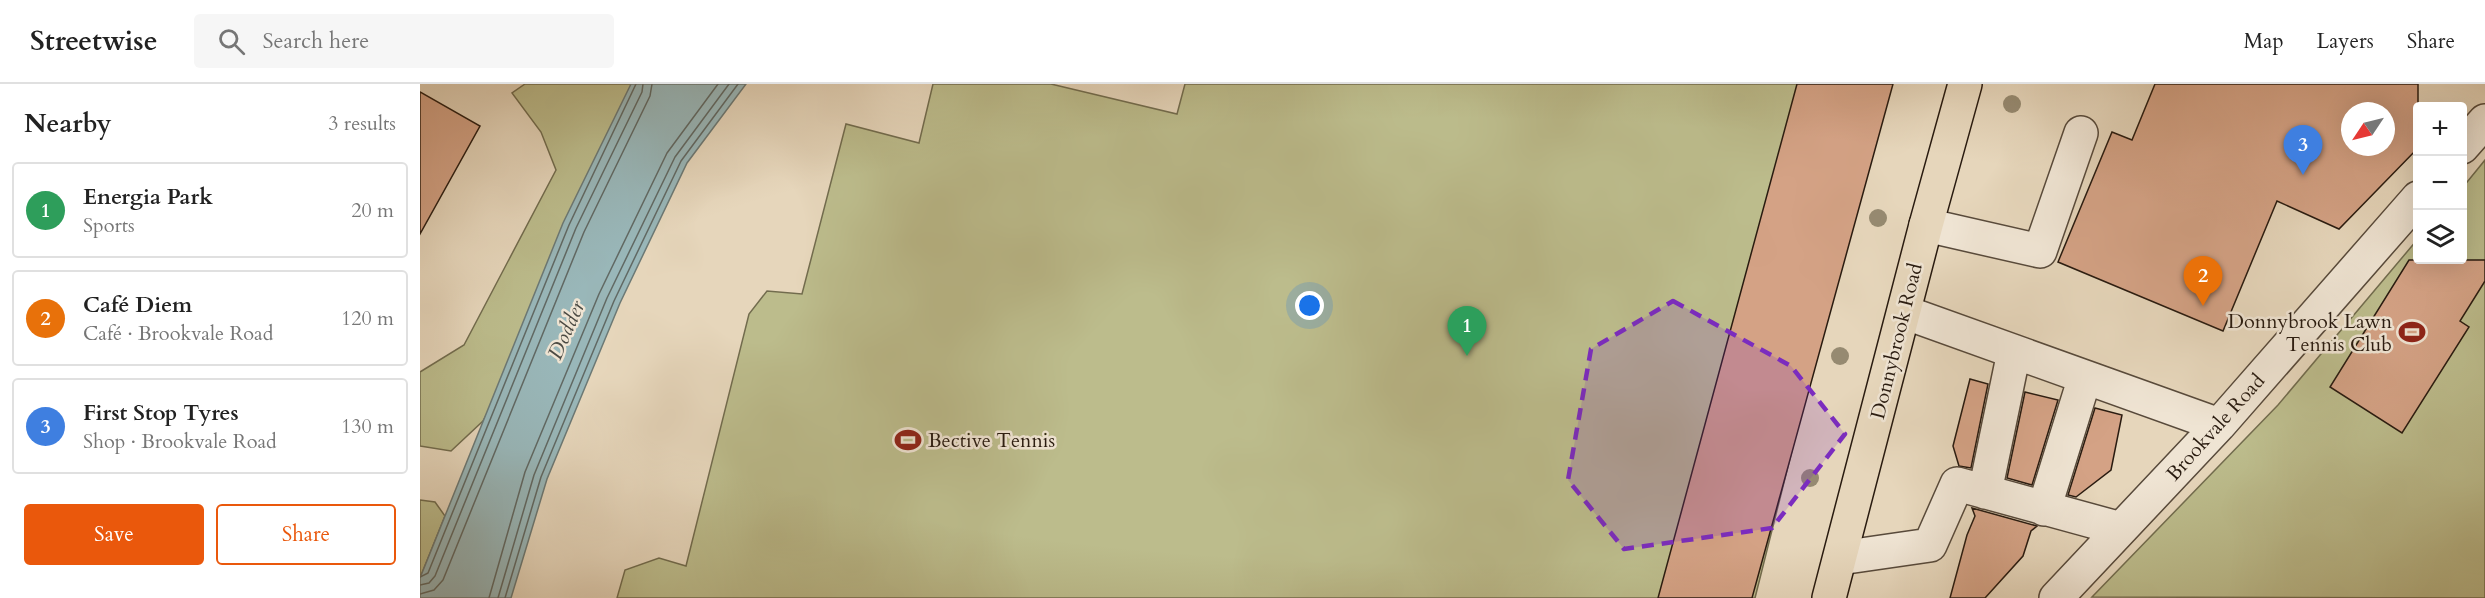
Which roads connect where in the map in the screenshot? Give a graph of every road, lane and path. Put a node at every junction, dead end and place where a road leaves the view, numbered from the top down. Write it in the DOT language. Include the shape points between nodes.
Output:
graph roads {
  1 [pos="1965,84"];
  2 [pos="2485,121"];
  3 [pos="2081,133"];
  4 [pos="2467,142"];
  5 [pos="2413,204"];
  6 [pos="1926,225"];
  7 [pos="1904,312"];
  8 [pos="2014,352"];
  9 [pos="2085,377"];
  10 [pos="2219,425"];
  11 [pos="1985,492"];
  12 [pos="2043,508"];
  13 [pos="2121,529"];
  14 [pos="1840,558"];
  15 [pos="1829,598"];
  16 [pos="2056,598"];
  1 -- 6 [label="main road, Donnybrook Road"];
  2 -- 4 [label="street"];
  3 -- 6 [label="street" via="2040,251"];
  5 -- 10 [label="street, Brookvale Road"];
  6 -- 7 [label="main road, Donnybrook Road"];
  7 -- 8 [label="street"];
  7 -- 14 [label="main road, Donnybrook Road"];
  8 -- 9 [label="street"];
  8 -- 11 [label="street"];
  9 -- 10 [label="street"];
  9 -- 12 [label="street"];
  10 -- 13 [label="street, Brookvale Road"];
  11 -- 12 [label="street"];
  11 -- 14 [label="street" via="1957,484 1930,545"];
  12 -- 13 [label="street"];
  13 -- 16 [label="street, Brookvale Road"];
  14 -- 15 [label="main road, Donnybrook Road"];
}
